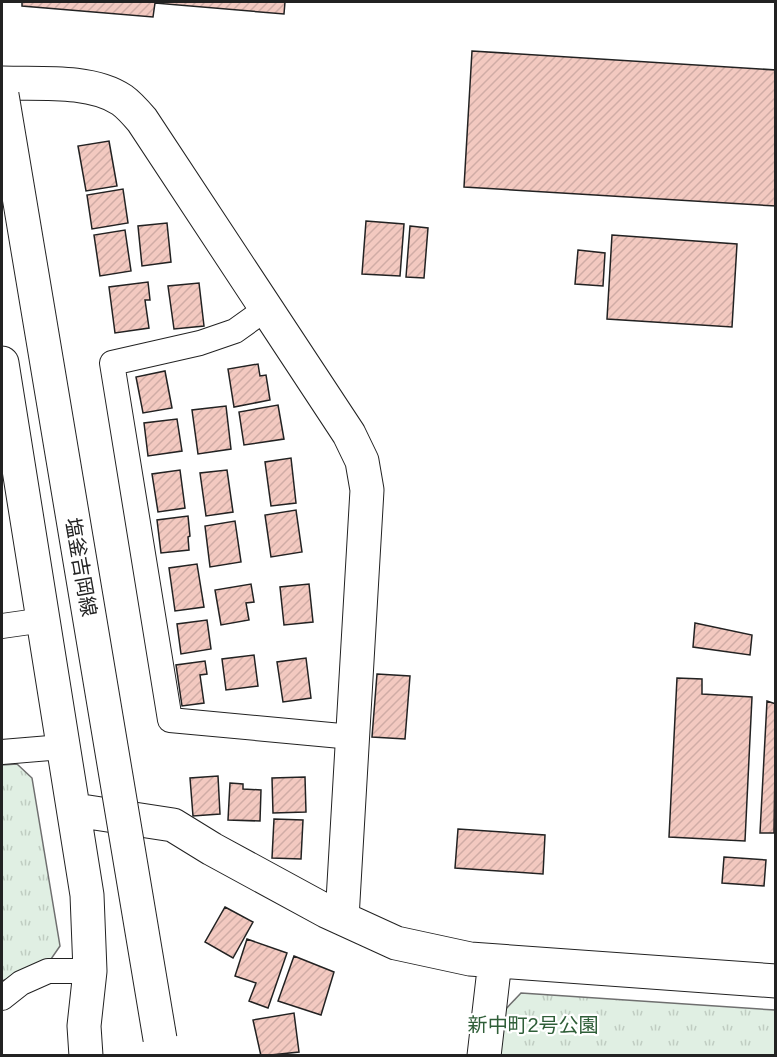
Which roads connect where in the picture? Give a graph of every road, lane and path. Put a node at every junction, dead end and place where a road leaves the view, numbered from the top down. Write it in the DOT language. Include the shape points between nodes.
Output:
graph roads {
  1 [pos="2,83"];
  2 [pos="2,95"];
  3 [pos="267,308"];
  4 [pos="2,363"];
  5 [pos="11,481"];
  6 [pos="44,620"];
  7 [pos="2,626"];
  8 [pos="352,737"];
  9 [pos="62,747"];
  10 [pos="2,752"];
  11 [pos="75,810"];
  12 [pos="342,918"];
  13 [pos="495,961"];
  14 [pos="90,971"];
  15 [pos="776,981"];
  16 [pos="2,998"];
  17 [pos="160,1039"];
  18 [pos="86,1056"];
  19 [pos="484,1056"];
  1 -- 3 [label="street" via="83,86 122,100 142,120"];
  2 -- 17 [label="street, 塩釜吉岡線, bridge"];
  3 -- 8 [label="street" via="349,434 362,461 366,490"];
  3 -- 8 [label="street" via="235,331 112,363 170,720"];
  4 -- 5 [label="street"];
  5 -- 6 [label="street"];
  6 -- 7 [label="street"];
  6 -- 9 [label="street"];
  8 -- 12 [label="street"];
  9 -- 10 [label="street"];
  9 -- 11 [label="street"];
  11 -- 12 [label="street" via="172,825"];
  11 -- 14 [label="street" via="87,895"];
  12 -- 13 [label="street" via="396,943"];
  13 -- 15 [label="street"];
  13 -- 19 [label="street"];
  14 -- 16 [label="street" via="48,971 21,983"];
  14 -- 18 [label="street" via="84,1026"];
}
